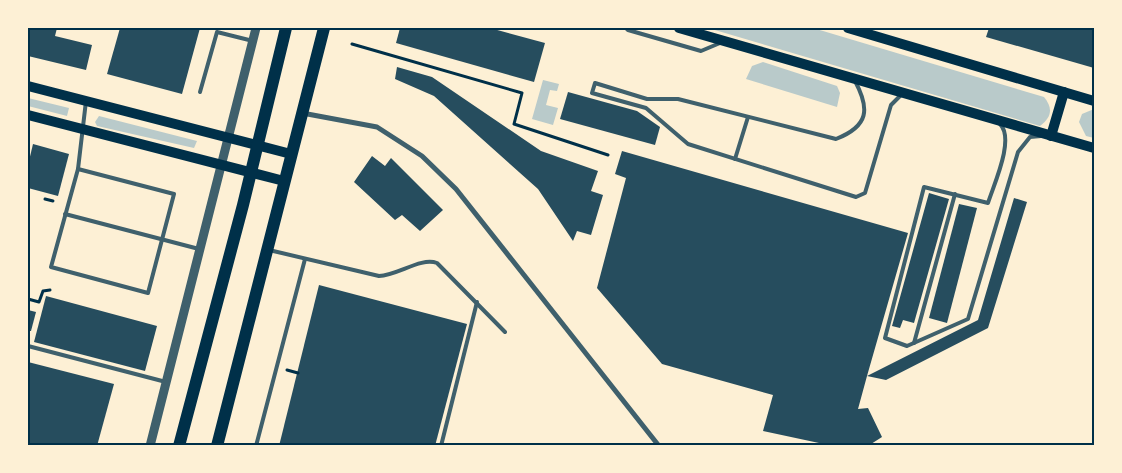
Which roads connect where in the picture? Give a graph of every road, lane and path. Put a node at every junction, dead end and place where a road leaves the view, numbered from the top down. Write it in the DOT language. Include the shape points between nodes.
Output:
graph roads {
  1 [pos="256,28"];
  2 [pos="286,28"];
  3 [pos="324,28"];
  4 [pos="626,28"];
  5 [pos="679,28"];
  6 [pos="848,28"];
  7 [pos="253,41"];
  8 [pos="725,41"];
  9 [pos="352,44"];
  10 [pos="854,78"];
  11 [pos="28,86"];
  12 [pos="200,92"];
  13 [pos="1064,92"];
  14 [pos="903,93"];
  15 [pos="86,101"];
  16 [pos="1094,101"];
  17 [pos="302,113"];
  18 [pos="28,115"];
  19 [pos="748,117"];
  20 [pos="997,120"];
  21 [pos="81,129"];
  22 [pos="1051,136"];
  23 [pos="227,139"];
  24 [pos="257,146"];
  25 [pos="1094,148"];
  26 [pos="291,154"];
  27 [pos="608,155"];
  28 [pos="735,159"];
  29 [pos="221,165"];
  30 [pos="78,169"];
  31 [pos="250,172"];
  32 [pos="284,181"];
  33 [pos="955,194"];
  34 [pos="45,200"];
  35 [pos="53,201"];
  36 [pos="66,214"];
  37 [pos="162,239"];
  38 [pos="200,249"];
  39 [pos="267,250"];
  40 [pos="305,259"];
  41 [pos="50,290"];
  42 [pos="28,299"];
  43 [pos="477,302"];
  44 [pos="506,332"];
  45 [pos="914,343"];
  46 [pos="28,346"];
  47 [pos="166,382"];
  48 [pos="150,446"];
  49 [pos="179,446"];
  50 [pos="217,446"];
  51 [pos="256,446"];
  52 [pos="440,446"];
  53 [pos="658,446"];
  1 -- 7 [label="street"];
  2 -- 24 [label="main road"];
  3 -- 17 [label="main road"];
  4 -- 8 [label="lane" via="701,51"];
  5 -- 8 [label="main road"];
  6 -- 13 [label="main road"];
  7 -- 12 [label="lane" via="217,32"];
  7 -- 23 [label="street"];
  8 -- 10 [label="main road"];
  9 -- 27 [label="path" via="522,92 514,124"];
  10 -- 14 [label="main road"];
  10 -- 19 [label="lane" via="866,108 856,128 836,139"];
  11 -- 15 [label="main road"];
  13 -- 16 [label="main road"];
  13 -- 22 [label="main road"];
  14 -- 20 [label="main road"];
  14 -- 28 [label="lane" via="891,106 860,197"];
  15 -- 21 [label="lane"];
  15 -- 23 [label="main road"];
  17 -- 26 [label="main road"];
  17 -- 53 [label="street" via="377,126 422,156 456,189"];
  18 -- 21 [label="main road"];
  19 -- 28 [label="lane"];
  19 -- 28 [label="lane" via="678,99 647,99 595,83 592,93 646,108 688,144"];
  20 -- 22 [label="main road"];
  20 -- 33 [label="lane" via="1005,128 1006,145 988,203"];
  21 -- 29 [label="main road"];
  21 -- 30 [label="lane"];
  22 -- 25 [label="main road"];
  22 -- 45 [label="lane" via="1030,137 1018,152 968,319"];
  23 -- 24 [label="main road"];
  23 -- 29 [label="street"];
  24 -- 26 [label="main road"];
  24 -- 31 [label="main road"];
  26 -- 32 [label="main road"];
  29 -- 31 [label="main road"];
  29 -- 38 [label="street"];
  30 -- 36 [label="lane"];
  30 -- 37 [label="lane" via="174,194"];
  31 -- 32 [label="main road"];
  31 -- 49 [label="main road"];
  32 -- 39 [label="main road"];
  33 -- 45 [label="lane"];
  33 -- 45 [label="lane" via="924,187 885,338 907,346"];
  34 -- 35 [label="path"];
  36 -- 37 [label="lane"];
  36 -- 37 [label="lane" via="51,267 148,293"];
  37 -- 38 [label="lane"];
  38 -- 47 [label="street"];
  39 -- 40 [label="lane"];
  39 -- 50 [label="main road"];
  40 -- 43 [label="lane" via="379,276 391,276 433,261"];
  40 -- 51 [label="lane"];
  41 -- 42 [label="path" via="43,291 39,302"];
  43 -- 44 [label="lane"];
  43 -- 52 [label="lane"];
  46 -- 47 [label="lane"];
  47 -- 48 [label="street"];
}
